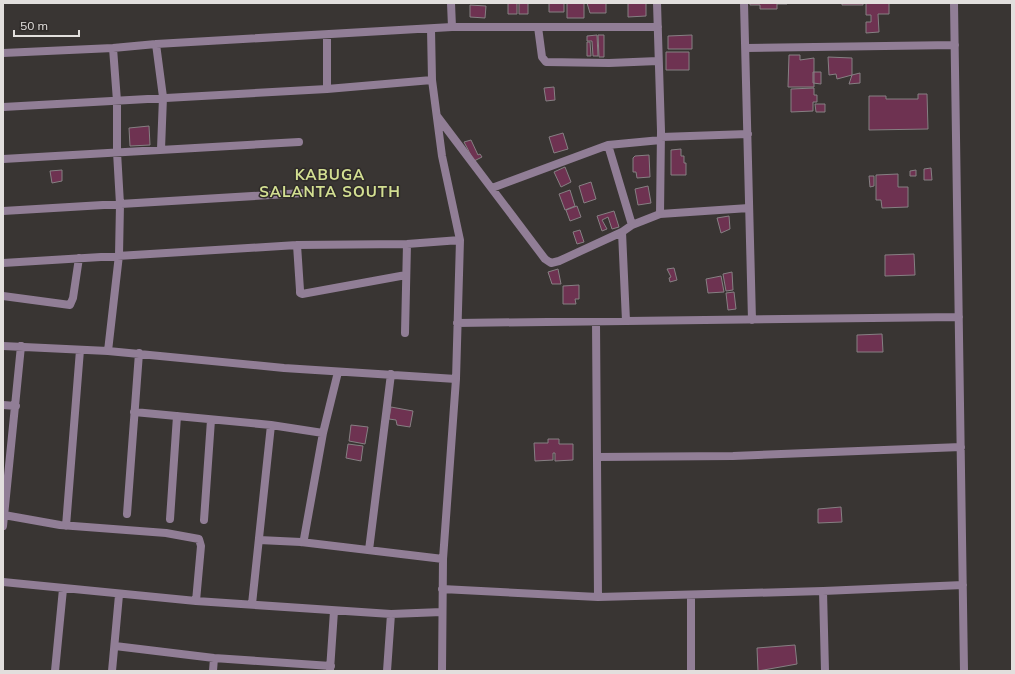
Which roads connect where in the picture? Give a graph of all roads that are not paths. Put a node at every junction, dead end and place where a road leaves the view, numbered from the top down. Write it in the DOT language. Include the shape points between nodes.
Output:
graph roads {
  1 [pos="451,3"];
  2 [pos="657,3"];
  3 [pos="744,3"];
  4 [pos="954,3"];
  5 [pos="452,27"];
  6 [pos="538,27"];
  7 [pos="658,27"];
  8 [pos="431,29"];
  9 [pos="327,35"];
  10 [pos="156,44"];
  11 [pos="955,45"];
  12 [pos="113,48"];
  13 [pos="746,48"];
  14 [pos="3,53"];
  15 [pos="658,61"];
  16 [pos="432,80"];
  17 [pos="327,88"];
  18 [pos="163,98"];
  19 [pos="118,101"];
  20 [pos="3,108"];
  21 [pos="437,115"];
  22 [pos="748,134"];
  23 [pos="661,139"];
  24 [pos="299,142"];
  25 [pos="608,145"];
  26 [pos="161,149"];
  27 [pos="117,152"];
  28 [pos="3,159"];
  29 [pos="492,188"];
  30 [pos="304,193"];
  31 [pos="120,204"];
  32 [pos="749,208"];
  33 [pos="3,211"];
  34 [pos="660,214"];
  35 [pos="632,225"];
  36 [pos="622,232"];
  37 [pos="460,240"];
  38 [pos="406,244"];
  39 [pos="297,245"];
  40 [pos="119,255"];
  41 [pos="79,258"];
  42 [pos="3,263"];
  43 [pos="406,275"];
  44 [pos="3,296"];
  45 [pos="959,317"];
  46 [pos="752,320"];
  47 [pos="626,321"];
  48 [pos="596,322"];
  49 [pos="457,323"];
  50 [pos="405,333"];
  51 [pos="3,346"];
  52 [pos="21,346"];
  53 [pos="80,350"];
  54 [pos="108,351"];
  55 [pos="139,353"];
  56 [pos="338,372"];
  57 [pos="391,374"];
  58 [pos="456,379"];
  59 [pos="3,405"];
  60 [pos="16,406"];
  61 [pos="134,412"];
  62 [pos="176,416"];
  63 [pos="211,420"];
  64 [pos="271,425"];
  65 [pos="323,433"];
  66 [pos="961,447"];
  67 [pos="597,457"];
  68 [pos="127,514"];
  69 [pos="4,515"];
  70 [pos="170,518"];
  71 [pos="204,520"];
  72 [pos="3,526"];
  73 [pos="66,526"];
  74 [pos="259,540"];
  75 [pos="302,542"];
  76 [pos="369,550"];
  77 [pos="443,559"];
  78 [pos="3,582"];
  79 [pos="963,585"];
  80 [pos="63,589"];
  81 [pos="442,589"];
  82 [pos="823,591"];
  83 [pos="119,595"];
  84 [pos="691,595"];
  85 [pos="598,597"];
  86 [pos="196,601"];
  87 [pos="252,604"];
  88 [pos="334,611"];
  89 [pos="442,612"];
  90 [pos="390,614"];
  91 [pos="115,646"];
  92 [pos="214,658"];
  93 [pos="266,662"];
  94 [pos="330,668"];
  95 [pos="55,671"];
  96 [pos="112,671"];
  97 [pos="213,671"];
  98 [pos="266,671"];
  99 [pos="387,671"];
  100 [pos="442,671"];
  101 [pos="691,671"];
  102 [pos="825,671"];
  103 [pos="964,671"];
  1 -- 5 [label="street"];
  2 -- 7 [label="street"];
  3 -- 13 [label="street"];
  4 -- 11 [label="street"];
  5 -- 6 [label="street"];
  5 -- 8 [label="street"];
  6 -- 7 [label="street"];
  6 -- 15 [label="street" via="542,57 546,62"];
  7 -- 15 [label="street"];
  8 -- 9 [label="street"];
  8 -- 16 [label="street"];
  9 -- 10 [label="street"];
  9 -- 17 [label="street"];
  10 -- 12 [label="street"];
  10 -- 18 [label="street"];
  11 -- 13 [label="street"];
  11 -- 45 [label="street"];
  12 -- 14 [label="street"];
  12 -- 19 [label="street"];
  13 -- 22 [label="street"];
  15 -- 23 [label="street"];
  16 -- 17 [label="street"];
  16 -- 21 [label="street"];
  17 -- 18 [label="street"];
  18 -- 19 [label="street"];
  18 -- 26 [label="street"];
  19 -- 20 [label="street"];
  19 -- 27 [label="street"];
  21 -- 29 [label="street"];
  21 -- 37 [label="street" via="442,156"];
  22 -- 23 [label="street"];
  22 -- 32 [label="street"];
  23 -- 25 [label="street"];
  23 -- 34 [label="street"];
  24 -- 26 [label="street"];
  25 -- 29 [label="street"];
  25 -- 35 [label="street"];
  26 -- 27 [label="street"];
  27 -- 28 [label="street"];
  27 -- 31 [label="street"];
  29 -- 36 [label="street" via="545,259 551,263"];
  30 -- 31 [label="street"];
  31 -- 33 [label="street"];
  31 -- 40 [label="street"];
  32 -- 34 [label="street"];
  32 -- 46 [label="street"];
  34 -- 35 [label="street"];
  35 -- 36 [label="street"];
  36 -- 47 [label="street"];
  37 -- 38 [label="street"];
  37 -- 49 [label="street"];
  38 -- 39 [label="street"];
  38 -- 43 [label="street"];
  39 -- 40 [label="street"];
  39 -- 43 [label="street" via="302,294"];
  40 -- 41 [label="street"];
  40 -- 54 [label="street"];
  41 -- 42 [label="street"];
  41 -- 44 [label="street" via="74,298 70,305"];
  43 -- 50 [label="street"];
  45 -- 46 [label="street"];
  45 -- 66 [label="street"];
  46 -- 47 [label="street"];
  47 -- 48 [label="street"];
  48 -- 49 [label="street"];
  48 -- 67 [label="street"];
  49 -- 58 [label="street"];
  51 -- 52 [label="street"];
  52 -- 53 [label="street"];
  52 -- 60 [label="street"];
  53 -- 54 [label="street"];
  53 -- 73 [label="street"];
  54 -- 55 [label="street"];
  55 -- 56 [label="street"];
  55 -- 61 [label="street"];
  56 -- 57 [label="street"];
  56 -- 65 [label="street"];
  57 -- 58 [label="street"];
  57 -- 76 [label="street"];
  58 -- 77 [label="street"];
  59 -- 60 [label="street"];
  60 -- 69 [label="street"];
  61 -- 62 [label="street"];
  61 -- 68 [label="street"];
  62 -- 63 [label="street"];
  62 -- 70 [label="street"];
  63 -- 64 [label="street"];
  63 -- 71 [label="street"];
  64 -- 65 [label="street"];
  64 -- 74 [label="street"];
  65 -- 75 [label="street"];
  66 -- 67 [label="street" via="733,456"];
  66 -- 79 [label="street"];
  67 -- 85 [label="street"];
  69 -- 72 [label="street"];
  69 -- 73 [label="street"];
  73 -- 86 [label="street" via="166,533 200,539"];
  74 -- 75 [label="street"];
  74 -- 87 [label="street"];
  75 -- 76 [label="street"];
  76 -- 77 [label="street"];
  77 -- 81 [label="street"];
  78 -- 80 [label="street"];
  79 -- 82 [label="street"];
  79 -- 103 [label="street"];
  80 -- 83 [label="street"];
  80 -- 95 [label="street"];
  81 -- 85 [label="street"];
  81 -- 89 [label="street"];
  82 -- 84 [label="street"];
  82 -- 102 [label="street"];
  83 -- 86 [label="street"];
  83 -- 91 [label="street"];
  84 -- 85 [label="street"];
  84 -- 101 [label="street"];
  86 -- 87 [label="street"];
  87 -- 88 [label="street"];
  88 -- 90 [label="street"];
  88 -- 94 [label="street"];
  89 -- 90 [label="street"];
  89 -- 100 [label="street"];
  90 -- 99 [label="street"];
  91 -- 92 [label="street"];
  91 -- 96 [label="street"];
  92 -- 93 [label="street"];
  92 -- 97 [label="street"];
  93 -- 94 [label="street"];
  93 -- 98 [label="street"];
}
